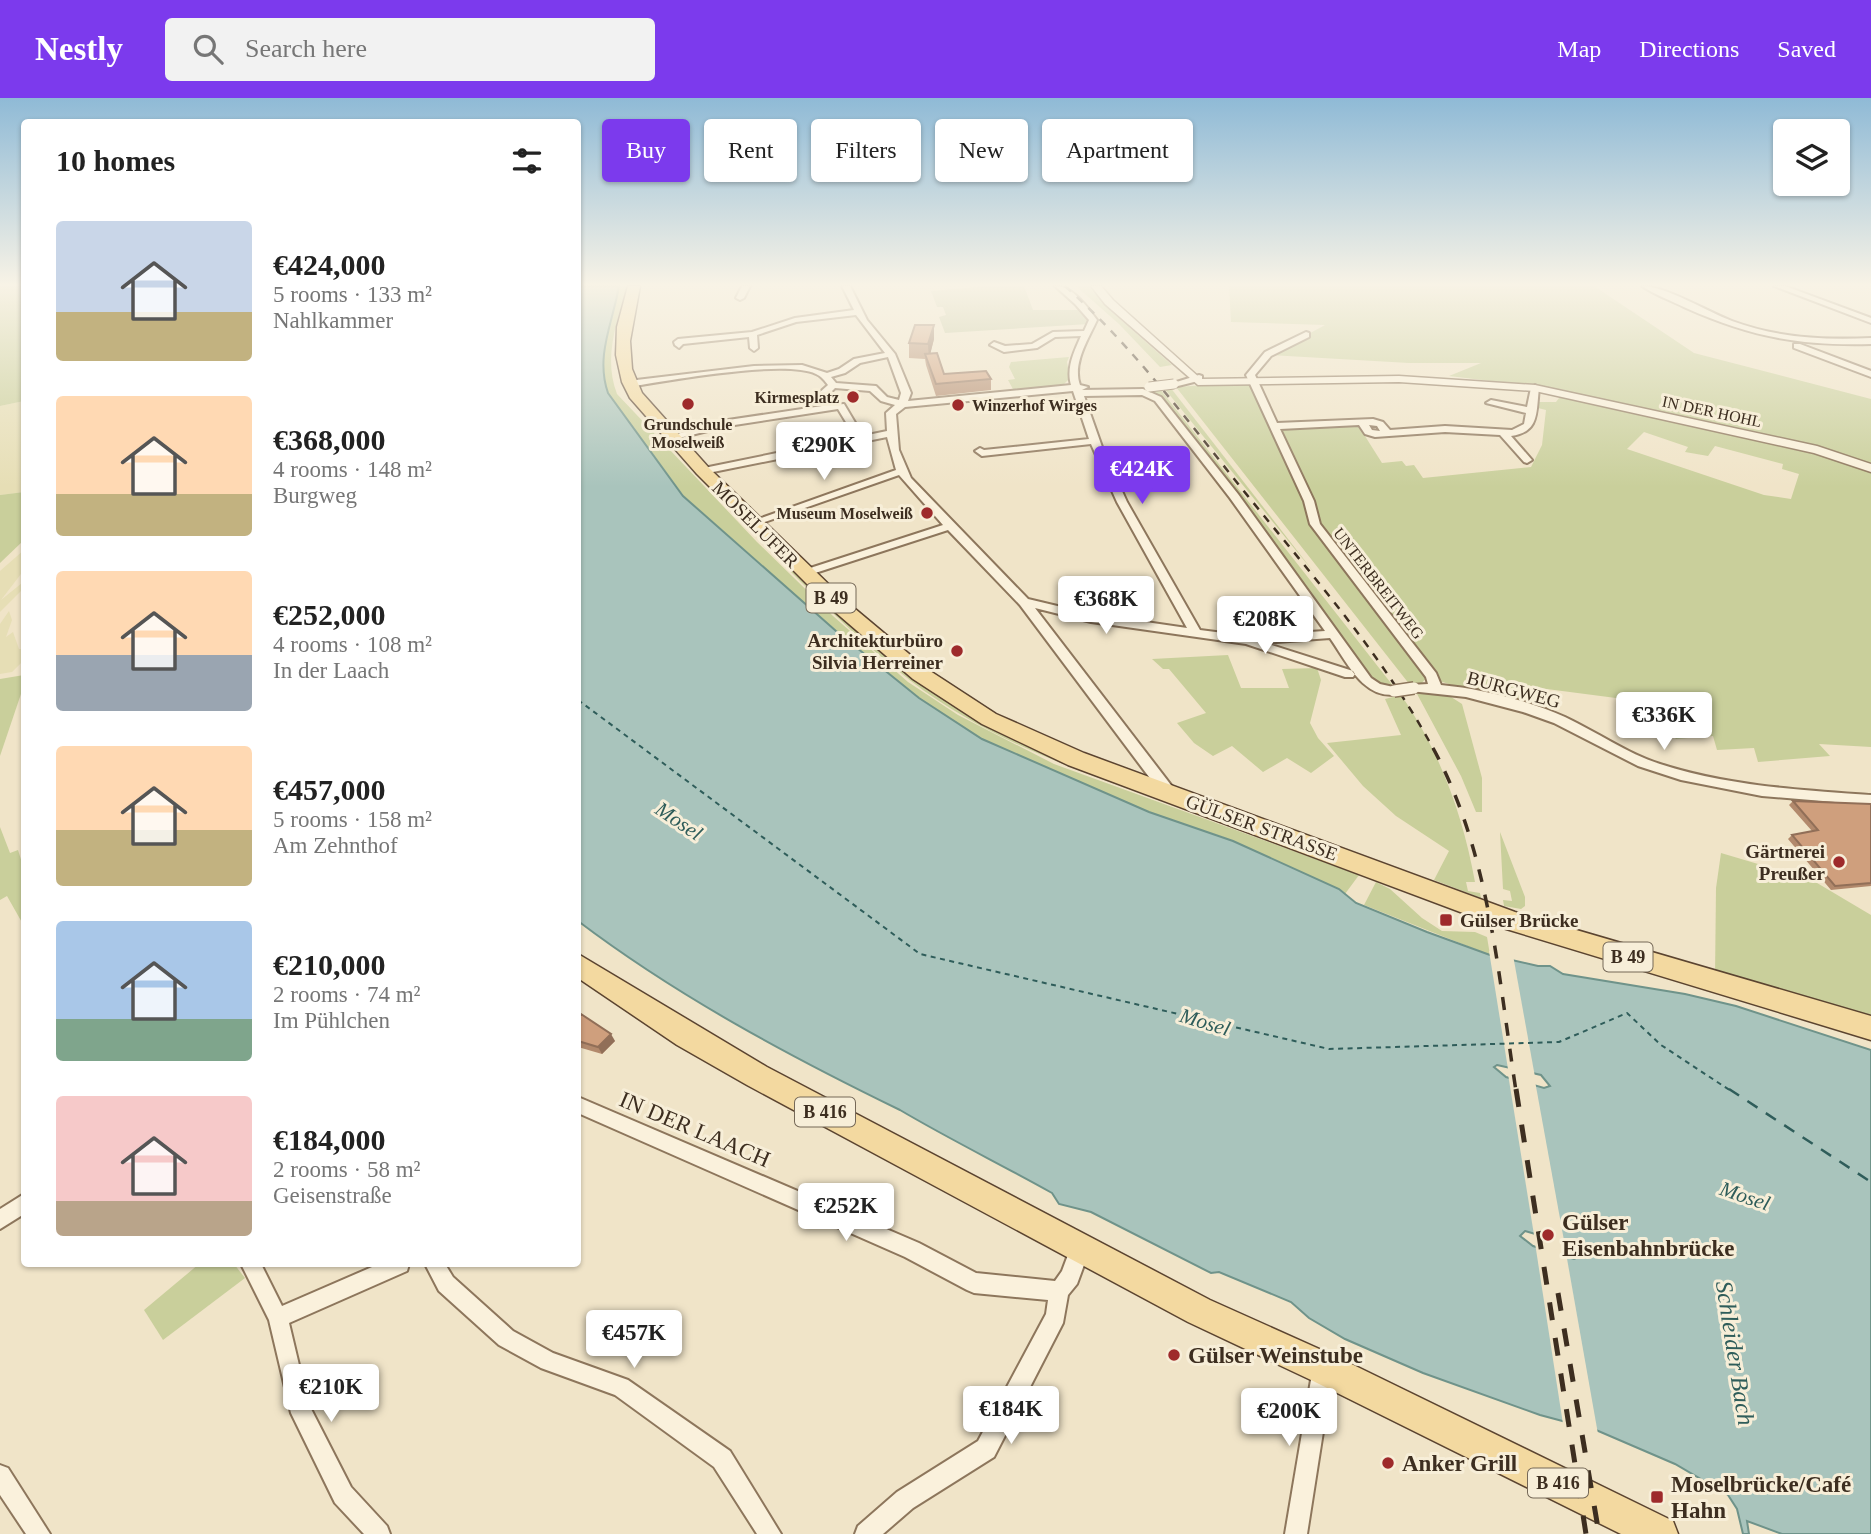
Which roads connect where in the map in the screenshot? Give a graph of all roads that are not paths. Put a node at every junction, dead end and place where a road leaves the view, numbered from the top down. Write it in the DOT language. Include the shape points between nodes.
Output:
graph roads {
  1 [pos="623,353"];
  2 [pos="1081,353"];
  3 [pos="1168,353"];
  4 [pos="1272,353"];
  5 [pos="1814,353"];
  6 [pos="891,354"];
  7 [pos="1871,374"];
  8 [pos="825,376"];
  9 [pos="1252,379"];
  10 [pos="1201,380"];
  11 [pos="628,384"];
  12 [pos="833,385"];
  13 [pos="1535,388"];
  14 [pos="1079,390"];
  15 [pos="1491,403"];
  16 [pos="902,404"];
  17 [pos="827,408"];
  18 [pos="1532,411"];
  19 [pos="1273,426"];
  20 [pos="891,433"];
  21 [pos="1503,433"];
  22 [pos="671,437"];
  23 [pos="859,437"];
  24 [pos="1095,441"];
  25 [pos="980,451"];
  26 [pos="1527,460"];
  27 [pos="1871,468"];
  28 [pos="703,471"];
  29 [pos="902,471"];
  30 [pos="755,522"];
  31 [pos="948,527"];
  32 [pos="805,573"];
  33 [pos="1024,602"];
  34 [pos="1196,632"];
  35 [pos="1335,634"];
  36 [pos="1247,640"];
  37 [pos="1349,674"];
  38 [pos="1436,689"];
  39 [pos="1169,793"];
  40 [pos="1871,800"];
  41 [pos="581,967"];
  42 [pos="1871,1028"];
  43 [pos="581,1106"];
  44 [pos="21,1205"];
  45 [pos="0,1220"];
  46 [pos="1081,1246"];
  47 [pos="252,1267"];
  48 [pos="393,1267"];
  49 [pos="437,1267"];
  50 [pos="1059,1290"];
  51 [pos="278,1318"];
  52 [pos="1323,1368"];
  53 [pos="0,1476"];
  54 [pos="39,1534"];
  55 [pos="379,1534"];
  56 [pos="770,1534"];
  57 [pos="866,1534"];
  58 [pos="1296,1534"];
  59 [pos="1660,1534"];
  1 -- 11 [label="main road"];
  2 -- 14 [label="street" via="1073,371"];
  3 -- 10 [label="street"];
  4 -- 9 [label="street" via="1261,359"];
  5 -- 7 [label="street"];
  6 -- 8 [label="street" via="857,361"];
  6 -- 16 [label="street" via="906,393"];
  8 -- 11 [label="street" via="808,369 764,368"];
  8 -- 12 [label="street"];
  9 -- 10 [label="street, IN DER HOHL"];
  9 -- 13 [label="street, IN DER HOHL" via="1399,379"];
  9 -- 19 [label="street, UNTERBREITWEG"];
  10 -- 14 [label="street, bridge"];
  11 -- 22 [label="main road, MOSELUFER / B 49"];
  12 -- 16 [label="street" via="873,388 884,399"];
  12 -- 17 [label="street" via="824,393"];
  13 -- 18 [label="street"];
  13 -- 27 [label="street, IN DER HOHL" via="1816,450"];
  14 -- 16 [label="street"];
  14 -- 24 [label="street"];
  14 -- 35 [label="street, BURGWEG" via="1143,392 1158,399"];
  15 -- 18 [label="street"];
  16 -- 20 [label="street" via="891,413"];
  17 -- 22 [label="street"];
  17 -- 23 [label="street" via="841,407"];
  18 -- 21 [label="street" via="1525,429"];
  19 -- 21 [label="street" via="1362,422 1370,433 1444,429"];
  19 -- 38 [label="street, UNTERBREITWEG" via="1309,501 1315,524 1432,676"];
  20 -- 23 [label="street"];
  20 -- 29 [label="street, GÜLSER STRASSE"];
  21 -- 26 [label="street"];
  22 -- 28 [label="main road, MOSELUFER / B 49"];
  23 -- 28 [label="street"];
  24 -- 25 [label="street"];
  24 -- 34 [label="street" via="1126,509"];
  28 -- 30 [label="main road, MOSELUFER / B 49"];
  29 -- 30 [label="street"];
  29 -- 31 [label="street, GÜLSER STRASSE"];
  30 -- 32 [label="main road, MOSELUFER / B 49"];
  31 -- 32 [label="street"];
  31 -- 33 [label="street, GÜLSER STRASSE"];
  32 -- 39 [label="main road, MOSELUFER / B 49" via="907,664 974,711 1058,752"];
  33 -- 34 [label="street" via="1091,618"];
  33 -- 39 [label="street, GÜLSER STRASSE"];
  34 -- 36 [label="street"];
  35 -- 36 [label="street"];
  35 -- 38 [label="street, BURGWEG, bridge" via="1370,684 1381,690"];
  36 -- 37 [label="street"];
  38 -- 40 [label="street, BURGWEG" via="1548,716 1625,755 1673,773 1767,793"];
  39 -- 42 [label="main road, GÜLSER STRASSE / B 49" via="1512,921"];
  41 -- 46 [label="main road, B 416" via="757,1076"];
  43 -- 50 [label="street, IN DER LAACH" via="912,1250 974,1283"];
  44 -- 45 [label="street"];
  46 -- 50 [label="street" via="1070,1277"];
  46 -- 52 [label="main road, B 416" via="1199,1311"];
  47 -- 51 [label="street"];
  48 -- 51 [label="street"];
  49 -- 56 [label="street" via="446,1284 506,1338 548,1362 621,1387 723,1459"];
  50 -- 57 [label="street" via="1056,1317 986,1449 905,1500"];
  51 -- 55 [label="street" via="298,1406 343,1495"];
  52 -- 58 [label="street"];
  52 -- 59 [label="main road, B 416"];
  53 -- 54 [label="street"];
}
